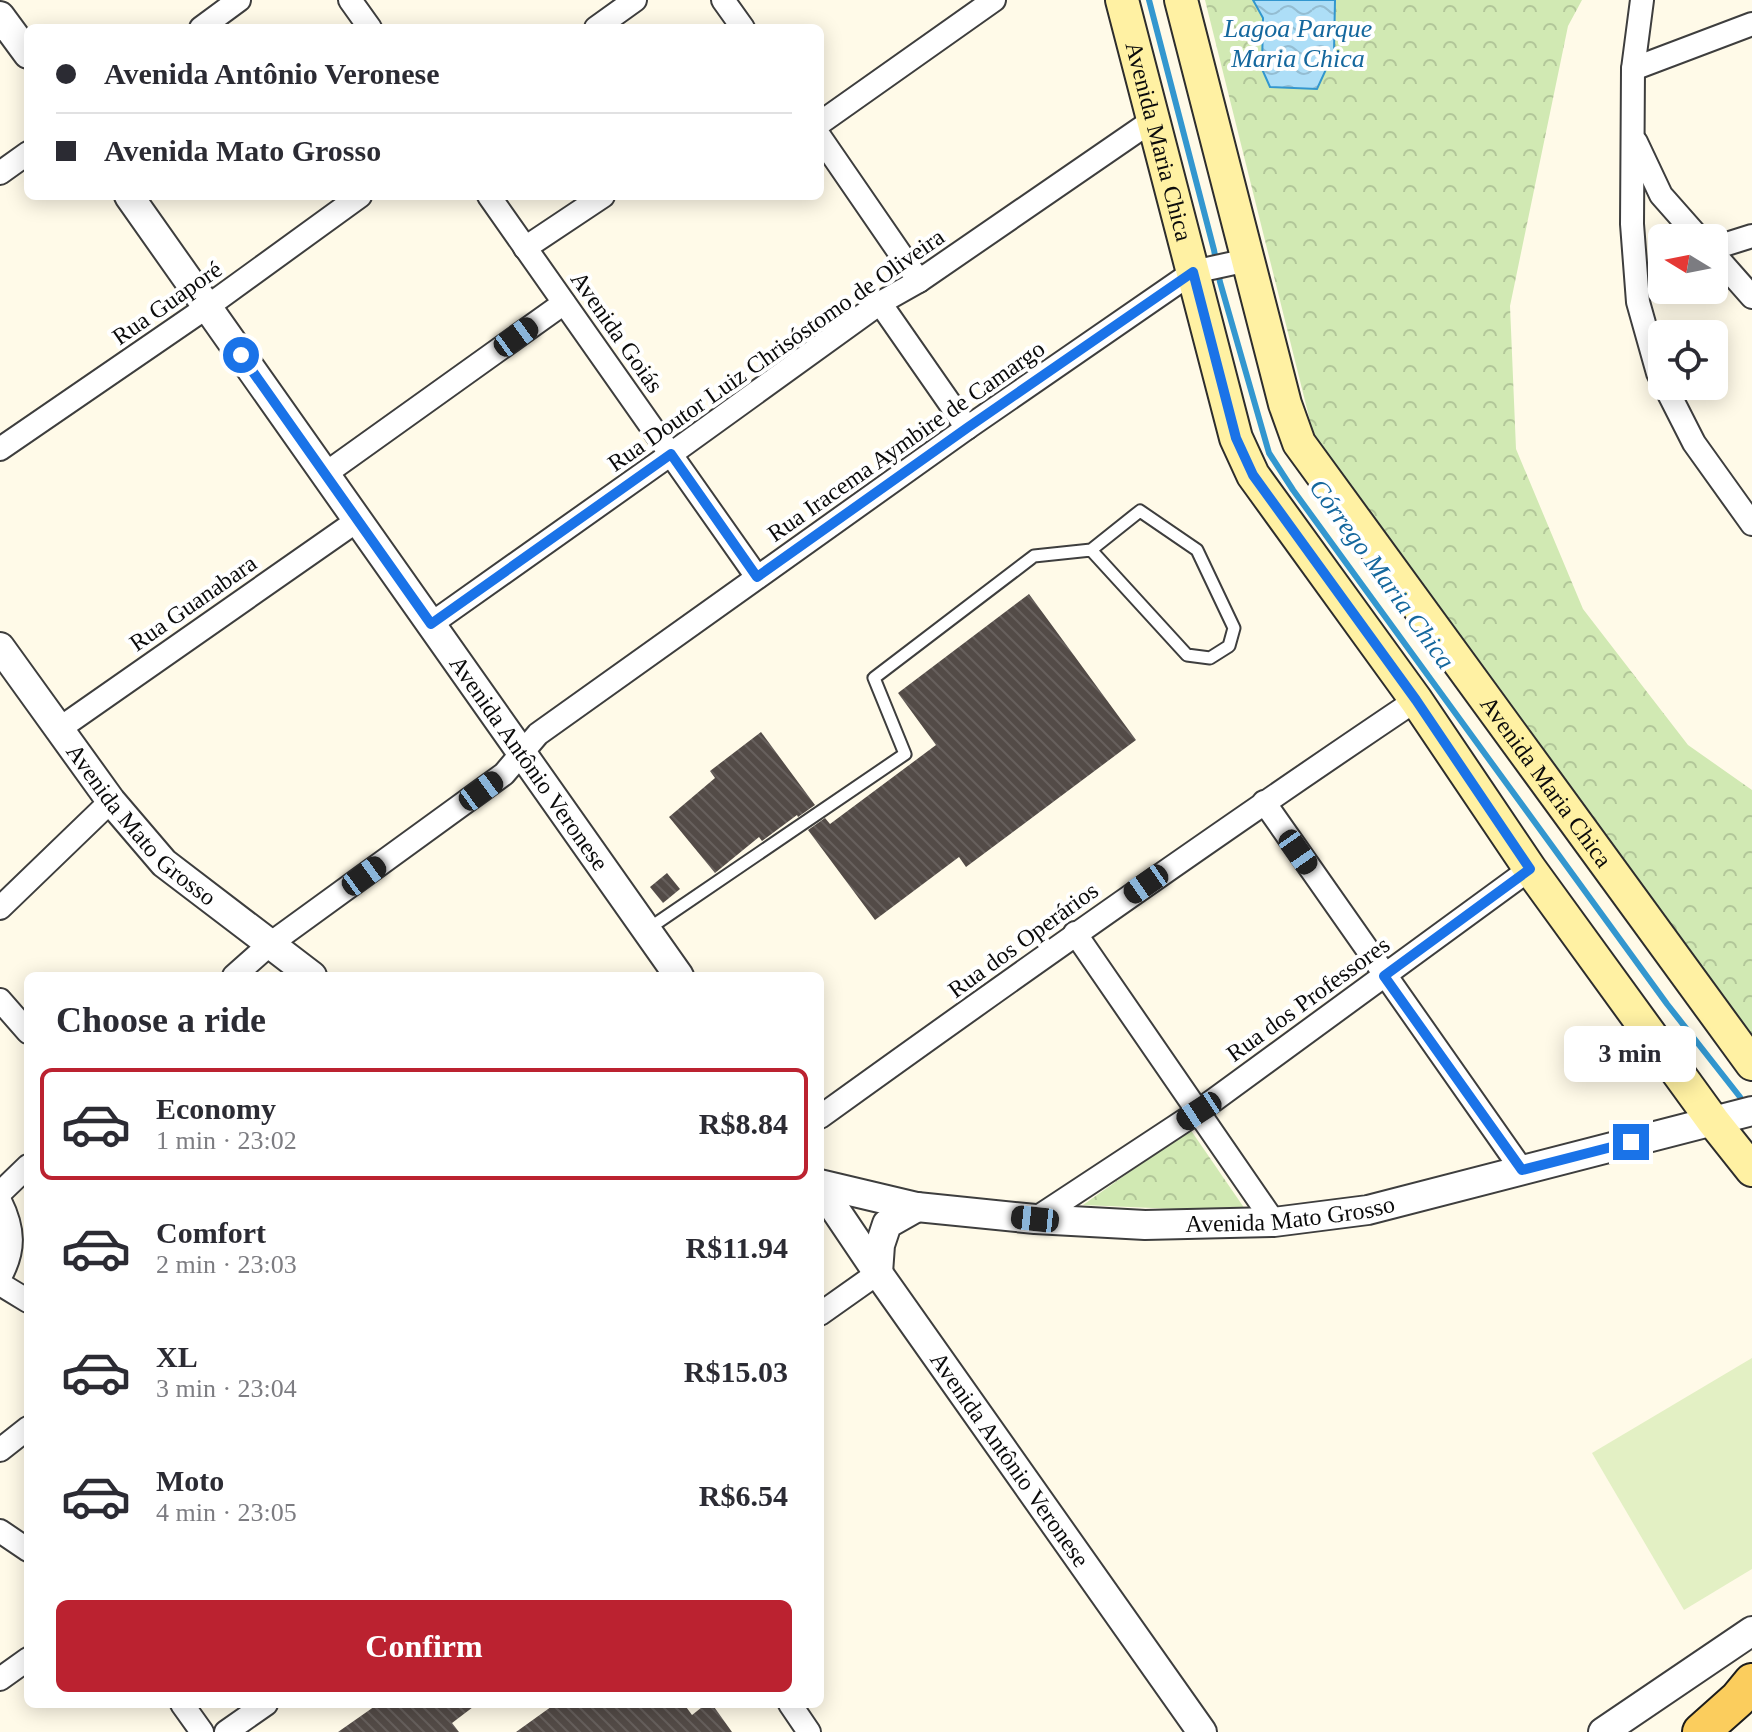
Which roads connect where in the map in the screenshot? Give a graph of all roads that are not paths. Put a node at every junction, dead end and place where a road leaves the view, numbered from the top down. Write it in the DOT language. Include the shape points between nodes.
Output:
graph roads {
  1 [pos="239,0"];
  2 [pos="350,0"];
  3 [pos="635,0"];
  4 [pos="723,0"];
  5 [pos="994,0"];
  6 [pos="1122,0"];
  7 [pos="1181,0"];
  8 [pos="1642,0"];
  9 [pos="0,16"];
  10 [pos="206,24"];
  11 [pos="367,24"];
  12 [pos="602,24"];
  13 [pos="740,24"];
  14 [pos="1752,24"];
  15 [pos="24,49"];
  16 [pos="1633,69"];
  17 [pos="824,120"];
  18 [pos="1153,120"];
  19 [pos="1632,134"];
  20 [pos="824,143"];
  21 [pos="24,156"];
  22 [pos="0,173"];
  23 [pos="132,200"];
  24 [pos="354,200"];
  25 [pos="492,200"];
  26 [pos="597,200"];
  27 [pos="1687,224"];
  28 [pos="1752,236"];
  29 [pos="1728,244"];
  30 [pos="525,248"];
  31 [pos="1245,261"];
  32 [pos="1728,270"];
  33 [pos="1196,271"];
  34 [pos="919,281"];
  35 [pos="1752,297"];
  36 [pos="564,303"];
  37 [pos="880,303"];
  38 [pos="207,307"];
  39 [pos="1648,338"];
  40 [pos="1671,400"];
  41 [pos="967,428"];
  42 [pos="0,449"];
  43 [pos="671,454"];
  44 [pos="325,474"];
  45 [pos="1749,515"];
  46 [pos="358,520"];
  47 [pos="1091,550"];
  48 [pos="757,577"];
  49 [pos="431,624"];
  50 [pos="1,652"];
  51 [pos="1416,700"];
  52 [pos="59,729"];
  53 [pos="522,753"];
  54 [pos="111,801"];
  55 [pos="1264,802"];
  56 [pos="1530,869"];
  57 [pos="0,908"];
  58 [pos="647,930"];
  59 [pos="1075,933"];
  60 [pos="270,944"];
  61 [pos="238,972"];
  62 [pos="307,972"];
  63 [pos="676,972"];
  64 [pos="1384,976"];
  65 [pos="0,1000"];
  66 [pos="24,1027"];
  67 [pos="1752,1064"];
  68 [pos="1199,1111"];
  69 [pos="1752,1111"];
  70 [pos="824,1114"];
  71 [pos="1713,1121"];
  72 [pos="24,1170"];
  73 [pos="1522,1170"];
  74 [pos="1752,1170"];
  75 [pos="824,1187"];
  76 [pos="824,1192"];
  77 [pos="0,1193"];
  78 [pos="0,1201"];
  79 [pos="917,1207"];
  80 [pos="1035,1219"];
  81 [pos="1274,1222"];
  82 [pos="878,1273"];
  83 [pos="0,1277"];
  84 [pos="0,1284"];
  85 [pos="24,1299"];
  86 [pos="824,1311"];
  87 [pos="24,1431"];
  88 [pos="0,1450"];
  89 [pos="0,1531"];
  90 [pos="24,1547"];
  91 [pos="1752,1631"];
  92 [pos="24,1662"];
  93 [pos="0,1679"];
  94 [pos="1752,1682"];
  95 [pos="185,1708"];
  96 [pos="260,1708"];
  97 [pos="793,1708"];
  98 [pos="202,1732"];
  99 [pos="226,1732"];
  100 [pos="809,1732"];
  101 [pos="1202,1732"];
  102 [pos="1603,1732"];
  103 [pos="1701,1732"];
  1 -- 10 [label="street"];
  2 -- 11 [label="street"];
  3 -- 12 [label="street"];
  4 -- 13 [label="street"];
  5 -- 17 [label="street"];
  6 -- 18 [label="main road, Avenida Maria Chica"];
  7 -- 31 [label="main road, Avenida Maria Chica"];
  8 -- 16 [label="street"];
  9 -- 15 [label="street"];
  14 -- 16 [label="street"];
  16 -- 19 [label="street"];
  18 -- 33 [label="main road, Avenida Maria Chica"];
  18 -- 34 [label="street, Rua Doutor Luiz Chrisóstomo de Oliveira"];
  19 -- 27 [label="street" via="1661,195"];
  19 -- 39 [label="street" via="1638,302"];
  20 -- 34 [label="street"];
  21 -- 22 [label="street"];
  23 -- 38 [label="street, Avenida Antônio Veronese"];
  24 -- 38 [label="street, Rua Guaporé"];
  25 -- 30 [label="street, Avenida Goiás"];
  26 -- 30 [label="street"];
  28 -- 29 [label="street"];
  30 -- 36 [label="street, Avenida Goiás"];
  31 -- 33 [label="street"];
  31 -- 67 [label="main road, Avenida Maria Chica" via="1299,443"];
  32 -- 35 [label="street"];
  33 -- 41 [label="street, Rua Iracema Aymbire de Camargo"];
  33 -- 51 [label="main road, Avenida Maria Chica" via="1236,438 1253,475"];
  34 -- 37 [label="street, Rua Doutor Luiz Chrisóstomo de Oliveira"];
  36 -- 43 [label="street, Avenida Goiás"];
  36 -- 44 [label="street"];
  37 -- 41 [label="street"];
  37 -- 43 [label="street, Rua Doutor Luiz Chrisóstomo de Oliveira"];
  38 -- 42 [label="street, Rua Guaporé"];
  38 -- 44 [label="street, Avenida Antônio Veronese"];
  40 -- 45 [label="street" via="1694,443"];
  41 -- 48 [label="street, Rua Iracema Aymbire de Camargo"];
  43 -- 48 [label="street, Avenida Goiás"];
  43 -- 49 [label="street, Rua Doutor Luiz Chrisóstomo de Oliveira"];
  44 -- 46 [label="street, Avenida Antônio Veronese"];
  46 -- 49 [label="street, Avenida Antônio Veronese"];
  46 -- 52 [label="street, Rua Guanabara"];
  47 -- 47 [label="lane" via="1187,655 1210,658 1229,646 1234,628 1197,550 1140,511"];
  47 -- 58 [label="lane" via="1034,556 874,678 905,754"];
  48 -- 53 [label="street, Rua Iracema Aymbire de Camargo" via="538,734"];
  49 -- 53 [label="street, Avenida Antônio Veronese"];
  50 -- 52 [label="street, Avenida Mato Grosso"];
  51 -- 55 [label="street, Rua dos Operários"];
  51 -- 56 [label="main road, Avenida Maria Chica"];
  52 -- 54 [label="street, Avenida Mato Grosso"];
  53 -- 58 [label="street, Avenida Antônio Veronese"];
  53 -- 60 [label="street, Rua Iracema Aymbire de Camargo" via="504,774"];
  54 -- 57 [label="street"];
  54 -- 60 [label="street, Avenida Mato Grosso" via="164,863"];
  55 -- 59 [label="street, Rua dos Operários"];
  55 -- 64 [label="street"];
  56 -- 64 [label="street, Rua dos Professores"];
  56 -- 71 [label="main road, Avenida Maria Chica"];
  58 -- 63 [label="street, Avenida Antônio Veronese"];
  59 -- 68 [label="street"];
  59 -- 70 [label="street, Rua dos Operários"];
  60 -- 61 [label="street, Rua Iracema Aymbire de Camargo"];
  60 -- 62 [label="street, Avenida Mato Grosso"];
  64 -- 68 [label="street, Rua dos Professores"];
  64 -- 73 [label="street"];
  65 -- 66 [label="street"];
  68 -- 80 [label="street, Rua dos Professores"];
  68 -- 81 [label="street"];
  69 -- 71 [label="street, Avenida Mato Grosso"];
  71 -- 73 [label="street, Avenida Mato Grosso"];
  71 -- 74 [label="main road, Avenida Maria Chica"];
  72 -- 77 [label="street"];
  73 -- 81 [label="street, Avenida Mato Grosso" via="1368,1210"];
  75 -- 79 [label="street, Avenida Mato Grosso"];
  76 -- 82 [label="street, Avenida Antônio Veronese"];
  78 -- 83 [label="street" via="12,1239"];
  79 -- 80 [label="street, Avenida Mato Grosso"];
  79 -- 82 [label="street" via="887,1224"];
  80 -- 81 [label="street, Avenida Mato Grosso" via="1145,1225"];
  82 -- 86 [label="street"];
  82 -- 101 [label="street, Avenida Antônio Veronese"];
  84 -- 85 [label="street"];
  87 -- 88 [label="street"];
  89 -- 90 [label="street"];
  91 -- 102 [label="street"];
  92 -- 93 [label="street"];
  94 -- 103 [label="main road"];
  95 -- 98 [label="street"];
  96 -- 99 [label="street"];
  97 -- 100 [label="street"];
}
